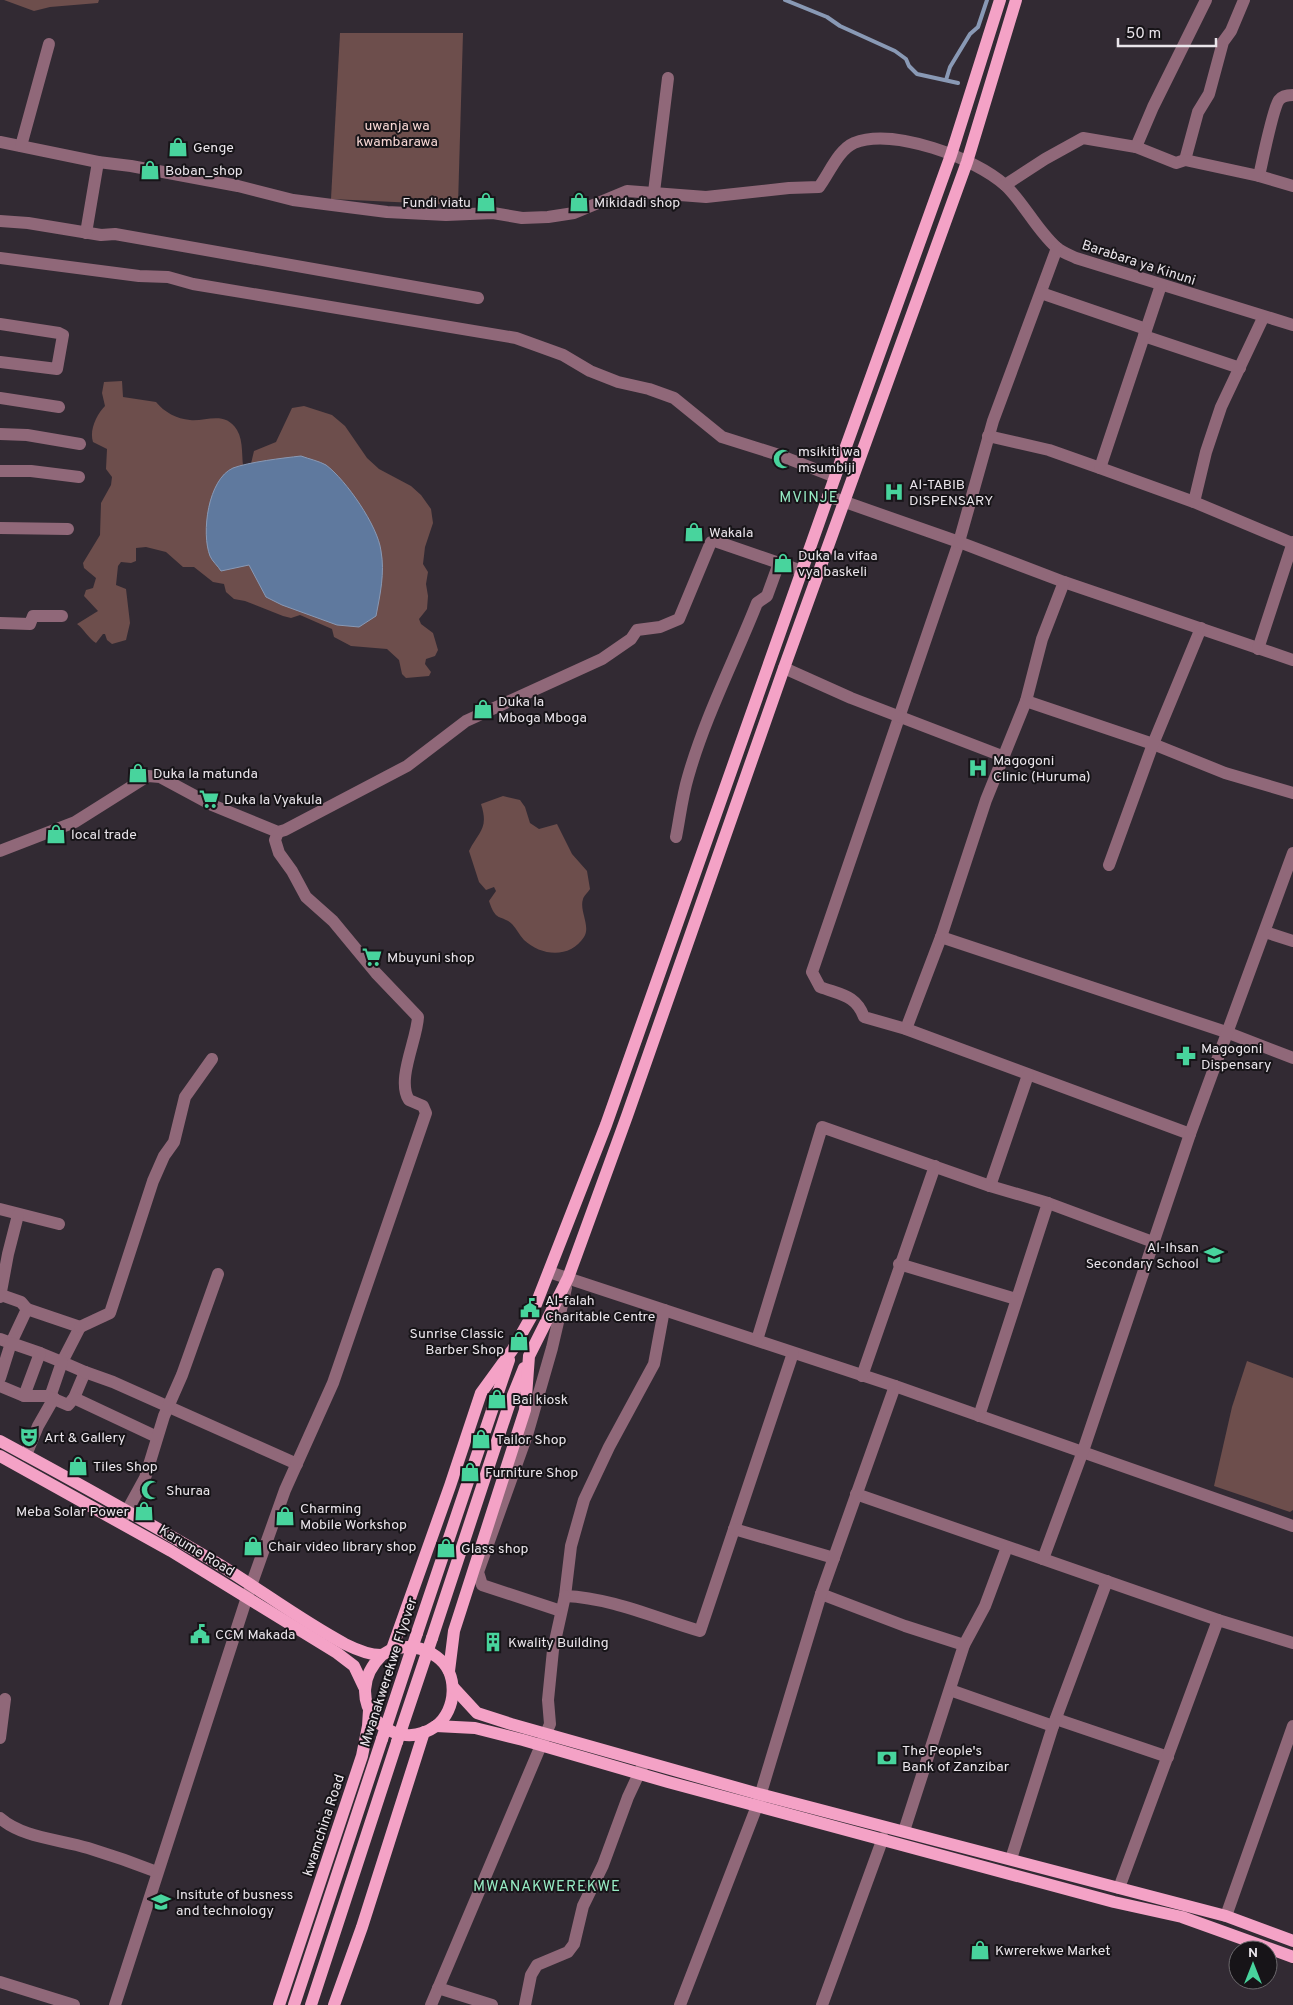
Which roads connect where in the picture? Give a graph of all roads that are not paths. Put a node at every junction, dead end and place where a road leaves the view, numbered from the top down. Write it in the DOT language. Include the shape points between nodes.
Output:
graph roads {
  1 [pos="1000,0"];
  2 [pos="1016,0"];
  3 [pos="1206,0"];
  4 [pos="1244,0"];
  5 [pos="49,44"];
  6 [pos="668,78"];
  7 [pos="1293,95"];
  8 [pos="0,142"];
  9 [pos="0,146"];
  10 [pos="21,146"];
  11 [pos="1136,147"];
  12 [pos="952,155"];
  13 [pos="1185,160"];
  14 [pos="98,162"];
  15 [pos="967,162"];
  16 [pos="1259,176"];
  17 [pos="1005,185"];
  18 [pos="1293,186"];
  19 [pos="654,192"];
  20 [pos="0,221"];
  21 [pos="86,233"];
  22 [pos="1057,248"];
  23 [pos="0,258"];
  24 [pos="1160,285"];
  25 [pos="1040,292"];
  26 [pos="478,298"];
  27 [pos="1263,318"];
  28 [pos="0,324"];
  29 [pos="1293,325"];
  30 [pos="1145,332"];
  31 [pos="0,362"];
  32 [pos="1240,368"];
  33 [pos="0,398"];
  34 [pos="58,407"];
  35 [pos="0,434"];
  36 [pos="988,436"];
  37 [pos="80,444"];
  38 [pos="1100,468"];
  39 [pos="0,471"];
  40 [pos="79,477"];
  41 [pos="835,477"];
  42 [pos="828,496"];
  43 [pos="845,502"];
  44 [pos="1194,502"];
  45 [pos="0,528"];
  46 [pos="68,529"];
  47 [pos="959,542"];
  48 [pos="1293,543"];
  49 [pos="779,562"];
  50 [pos="802,570"];
  51 [pos="1064,582"];
  52 [pos="62,616"];
  53 [pos="0,623"];
  54 [pos="1201,628"];
  55 [pos="1258,648"];
  56 [pos="1293,660"];
  57 [pos="784,668"];
  58 [pos="1026,702"];
  59 [pos="898,714"];
  60 [pos="1153,744"];
  61 [pos="1002,756"];
  62 [pos="1293,793"];
  63 [pos="278,832"];
  64 [pos="676,837"];
  65 [pos="0,851"];
  66 [pos="1293,852"];
  67 [pos="1109,864"];
  68 [pos="1265,932"];
  69 [pos="941,937"];
  70 [pos="1293,941"];
  71 [pos="906,1029"];
  72 [pos="1226,1032"];
  73 [pos="1293,1058"];
  74 [pos="212,1059"];
  75 [pos="1028,1074"];
  76 [pos="1190,1134"];
  77 [pos="935,1166"];
  78 [pos="990,1186"];
  79 [pos="1048,1203"];
  80 [pos="0,1209"];
  81 [pos="18,1214"];
  82 [pos="58,1224"];
  83 [pos="1153,1242"];
  84 [pos="899,1264"];
  85 [pos="549,1272"];
  86 [pos="218,1274"];
  87 [pos="568,1278"];
  88 [pos="0,1296"];
  89 [pos="1016,1299"];
  90 [pos="27,1309"];
  91 [pos="664,1310"];
  92 [pos="80,1327"];
  93 [pos="757,1340"];
  94 [pos="6,1341"];
  95 [pos="513,1349"];
  96 [pos="40,1353"];
  97 [pos="793,1353"];
  98 [pos="529,1356"];
  99 [pos="62,1362"];
  100 [pos="85,1372"];
  101 [pos="862,1376"];
  102 [pos="0,1378"];
  103 [pos="0,1386"];
  104 [pos="895,1386"];
  105 [pos="24,1396"];
  106 [pos="52,1398"];
  107 [pos="74,1398"];
  108 [pos="168,1406"];
  109 [pos="979,1416"];
  110 [pos="157,1437"];
  111 [pos="0,1441"];
  112 [pos="1083,1452"];
  113 [pos="26,1455"];
  114 [pos="0,1456"];
  115 [pos="297,1464"];
  116 [pos="856,1494"];
  117 [pos="128,1511"];
  118 [pos="121,1522"];
  119 [pos="1293,1526"];
  120 [pos="734,1529"];
  121 [pos="1007,1547"];
  122 [pos="834,1558"];
  123 [pos="1043,1559"];
  124 [pos="1107,1581"];
  125 [pos="252,1584"];
  126 [pos="821,1594"];
  127 [pos="565,1596"];
  128 [pos="247,1597"];
  129 [pos="561,1611"];
  130 [pos="1218,1620"];
  131 [pos="1293,1643"];
  132 [pos="964,1645"];
  133 [pos="387,1652"];
  134 [pos="449,1670"];
  135 [pos="364,1686"];
  136 [pos="453,1687"];
  137 [pos="950,1690"];
  138 [pos="5,1700"];
  139 [pos="369,1710"];
  140 [pos="1054,1723"];
  141 [pos="1293,1726"];
  142 [pos="430,1729"];
  143 [pos="546,1734"];
  144 [pos="0,1738"];
  145 [pos="541,1747"];
  146 [pos="1168,1757"];
  147 [pos="642,1768"];
  148 [pos="758,1800"];
  149 [pos="0,1818"];
  150 [pos="904,1831"];
  151 [pos="883,1838"];
  152 [pos="1011,1859"];
  153 [pos="157,1872"];
  154 [pos="1119,1888"];
  155 [pos="1226,1916"];
  156 [pos="1293,1941"];
  157 [pos="1293,1957"];
  158 [pos="0,1982"];
  159 [pos="438,1988"];
  160 [pos="74,2005"];
  161 [pos="115,2005"];
  162 [pos="279,2005"];
  163 [pos="294,2005"];
  164 [pos="311,2005"];
  165 [pos="334,2005"];
  166 [pos="431,2005"];
  167 [pos="492,2005"];
  168 [pos="525,2005"];
  169 [pos="680,2005"];
  170 [pos="822,2005"];
  1 -- 12 [label="main road"];
  2 -- 15 [label="main road"];
  3 -- 11 [label="street" via="1152,107"];
  4 -- 13 [label="street" via="1231,31 1222,42"];
  5 -- 10 [label="street"];
  6 -- 19 [label="street"];
  7 -- 16 [label="street" via="1279,100 1274,111"];
  8 -- 9 [label="street"];
  8 -- 10 [label="street"];
  10 -- 14 [label="street"];
  11 -- 13 [label="street" via="1176,163"];
  11 -- 17 [label="street" via="1083,138"];
  12 -- 15 [label="street, Barabara ya Kinuni"];
  12 -- 19 [label="street, Barabara ya Kinuni" via="909,142 865,140 852,144 838,156 819,187 706,197"];
  12 -- 41 [label="main road"];
  13 -- 16 [label="street"];
  14 -- 19 [label="street" via="293,200 387,212 548,217 574,213 589,204 627,191"];
  14 -- 21 [label="street"];
  15 -- 17 [label="street, Barabara ya Kinuni"];
  15 -- 43 [label="main road"];
  16 -- 18 [label="street"];
  17 -- 22 [label="street, Barabara ya Kinuni"];
  20 -- 21 [label="street" via="28,222"];
  21 -- 26 [label="street" via="115,234"];
  22 -- 24 [label="street, Barabara ya Kinuni" via="1076,258"];
  22 -- 25 [label="street"];
  23 -- 41 [label="street" via="168,277 193,284 516,338 563,355 618,382 674,398 722,437"];
  24 -- 27 [label="street, Barabara ya Kinuni"];
  24 -- 30 [label="street"];
  25 -- 30 [label="street"];
  25 -- 36 [label="street"];
  27 -- 29 [label="street, Barabara ya Kinuni"];
  27 -- 32 [label="street"];
  28 -- 31 [label="street" via="59,333 63,335 63,341 58,369"];
  30 -- 32 [label="street"];
  30 -- 38 [label="street"];
  32 -- 44 [label="street" via="1221,407"];
  33 -- 34 [label="street"];
  35 -- 37 [label="street"];
  36 -- 38 [label="street" via="1048,450"];
  36 -- 47 [label="street"];
  38 -- 44 [label="street"];
  39 -- 40 [label="street"];
  41 -- 42 [label="main road"];
  42 -- 43 [label="street"];
  42 -- 50 [label="main road"];
  43 -- 47 [label="street"];
  43 -- 57 [label="main road"];
  44 -- 48 [label="street"];
  45 -- 46 [label="street"];
  47 -- 51 [label="street"];
  47 -- 59 [label="street"];
  48 -- 55 [label="street"];
  49 -- 50 [label="street"];
  49 -- 63 [label="street" via="715,540 679,619 660,627 637,630 631,640 602,659 466,721 407,766"];
  49 -- 64 [label="street" via="767,596 757,603 705,728 680,806"];
  50 -- 85 [label="main road" via="609,1116"];
  51 -- 54 [label="street"];
  51 -- 58 [label="street" via="1042,639"];
  52 -- 53 [label="street" via="34,616 30,624"];
  54 -- 55 [label="street"];
  54 -- 60 [label="street"];
  55 -- 56 [label="street"];
  57 -- 59 [label="street" via="851,698"];
  57 -- 87 [label="main road"];
  58 -- 60 [label="street"];
  58 -- 61 [label="street"];
  59 -- 61 [label="street"];
  59 -- 71 [label="street" via="812,972 820,987 853,999 860,1005 864,1017"];
  60 -- 62 [label="street" via="1225,772"];
  60 -- 67 [label="street"];
  61 -- 69 [label="street"];
  63 -- 65 [label="street" via="212,805 160,777 148,776 74,822"];
  63 -- 115 [label="street" via="275,840 279,853 306,897 333,921 418,1018 406,1088 409,1100 426,1110 333,1383"];
  66 -- 68 [label="street"];
  68 -- 70 [label="street"];
  68 -- 72 [label="street"];
  69 -- 71 [label="street"];
  69 -- 72 [label="street"];
  71 -- 75 [label="street"];
  72 -- 73 [label="street"];
  72 -- 76 [label="street"];
  74 -- 92 [label="street" via="185,1097 174,1142 164,1156 154,1181 110,1313"];
  75 -- 76 [label="street"];
  75 -- 78 [label="street"];
  76 -- 83 [label="street"];
  77 -- 78 [label="street"];
  77 -- 84 [label="street"];
  77 -- 93 [label="street" via="822,1127"];
  78 -- 79 [label="street"];
  79 -- 83 [label="street"];
  79 -- 89 [label="street"];
  80 -- 81 [label="street"];
  81 -- 82 [label="street"];
  81 -- 88 [label="street"];
  83 -- 112 [label="street"];
  84 -- 89 [label="street"];
  84 -- 101 [label="street"];
  85 -- 87 [label="street"];
  85 -- 95 [label="main road" via="531,1317"];
  86 -- 108 [label="street"];
  87 -- 91 [label="street"];
  87 -- 98 [label="main road"];
  87 -- 129 [label="street" via="527,1435 478,1572 482,1585"];
  88 -- 90 [label="street" via="21,1302"];
  89 -- 109 [label="street"];
  90 -- 92 [label="street"];
  90 -- 94 [label="street"];
  91 -- 93 [label="street"];
  91 -- 127 [label="street" via="654,1364 584,1500 571,1546"];
  92 -- 99 [label="street"];
  93 -- 97 [label="street"];
  94 -- 96 [label="street"];
  94 -- 102 [label="street"];
  95 -- 133 [label="main road" via="481,1392 450,1486"];
  95 -- 163 [label="main road, Mwanakwerekwe Flyover, bridge"];
  96 -- 99 [label="street"];
  96 -- 105 [label="street"];
  97 -- 101 [label="street"];
  97 -- 120 [label="street"];
  98 -- 134 [label="main road" via="525,1410 454,1631"];
  98 -- 164 [label="main road, bridge" via="509,1405"];
  99 -- 100 [label="street"];
  99 -- 106 [label="street"];
  100 -- 107 [label="street"];
  100 -- 108 [label="street"];
  101 -- 104 [label="street"];
  103 -- 105 [label="street"];
  104 -- 109 [label="street"];
  104 -- 116 [label="street"];
  105 -- 106 [label="street"];
  106 -- 107 [label="street" via="68,1405"];
  106 -- 113 [label="street"];
  107 -- 110 [label="street"];
  108 -- 110 [label="street"];
  108 -- 115 [label="street"];
  109 -- 112 [label="street"];
  110 -- 117 [label="street" via="145,1478"];
  111 -- 113 [label="main road"];
  112 -- 119 [label="street"];
  112 -- 123 [label="street"];
  113 -- 117 [label="main road"];
  114 -- 118 [label="main road, Karume Road"];
  115 -- 125 [label="street"];
  116 -- 121 [label="street"];
  116 -- 122 [label="street"];
  117 -- 118 [label="street"];
  117 -- 125 [label="main road"];
  118 -- 128 [label="main road, Karume Road"];
  120 -- 122 [label="street"];
  120 -- 127 [label="street" via="700,1631 629,1607 580,1596"];
  121 -- 123 [label="street"];
  121 -- 132 [label="street" via="985,1606"];
  122 -- 126 [label="street"];
  123 -- 124 [label="street"];
  124 -- 130 [label="street"];
  124 -- 140 [label="street"];
  125 -- 128 [label="street"];
  125 -- 133 [label="main road" via="346,1644 364,1652"];
  126 -- 132 [label="street"];
  126 -- 148 [label="street"];
  127 -- 129 [label="street"];
  128 -- 135 [label="main road, Karume Road" via="337,1653 354,1666"];
  128 -- 153 [label="street"];
  129 -- 143 [label="street" via="553,1650 548,1700 550,1724"];
  130 -- 131 [label="street"];
  130 -- 146 [label="street"];
  132 -- 137 [label="street"];
  133 -- 134 [label="main road" via="408,1646 424,1649 439,1657"];
  133 -- 135 [label="main road" via="373,1663"];
  134 -- 136 [label="main road"];
  135 -- 139 [label="main road"];
  136 -- 142 [label="main road" via="450,1708"];
  136 -- 143 [label="main road" via="477,1713"];
  137 -- 140 [label="street"];
  137 -- 150 [label="street"];
  138 -- 144 [label="street"];
  139 -- 142 [label="main road" via="376,1721 398,1734 411,1735"];
  139 -- 162 [label="main road, kwamchina Road" via="362,1756"];
  140 -- 146 [label="street"];
  140 -- 152 [label="street"];
  141 -- 155 [label="street"];
  142 -- 145 [label="main road" via="475,1728"];
  142 -- 165 [label="main road"];
  143 -- 145 [label="street"];
  143 -- 147 [label="main road"];
  145 -- 147 [label="main road"];
  145 -- 159 [label="street"];
  146 -- 154 [label="street"];
  147 -- 148 [label="main road"];
  147 -- 168 [label="street" via="583,1906 574,1944 568,1952 537,1965 531,1975"];
  148 -- 150 [label="main road"];
  148 -- 151 [label="main road"];
  148 -- 169 [label="street"];
  149 -- 153 [label="street" via="27,1833 86,1847"];
  150 -- 152 [label="main road"];
  151 -- 157 [label="main road" via="1114,1902 1182,1917"];
  151 -- 170 [label="street"];
  152 -- 154 [label="main road"];
  153 -- 161 [label="street"];
  154 -- 155 [label="main road"];
  155 -- 156 [label="main road"];
  158 -- 160 [label="street"];
  159 -- 166 [label="street"];
  159 -- 167 [label="street"];
}
